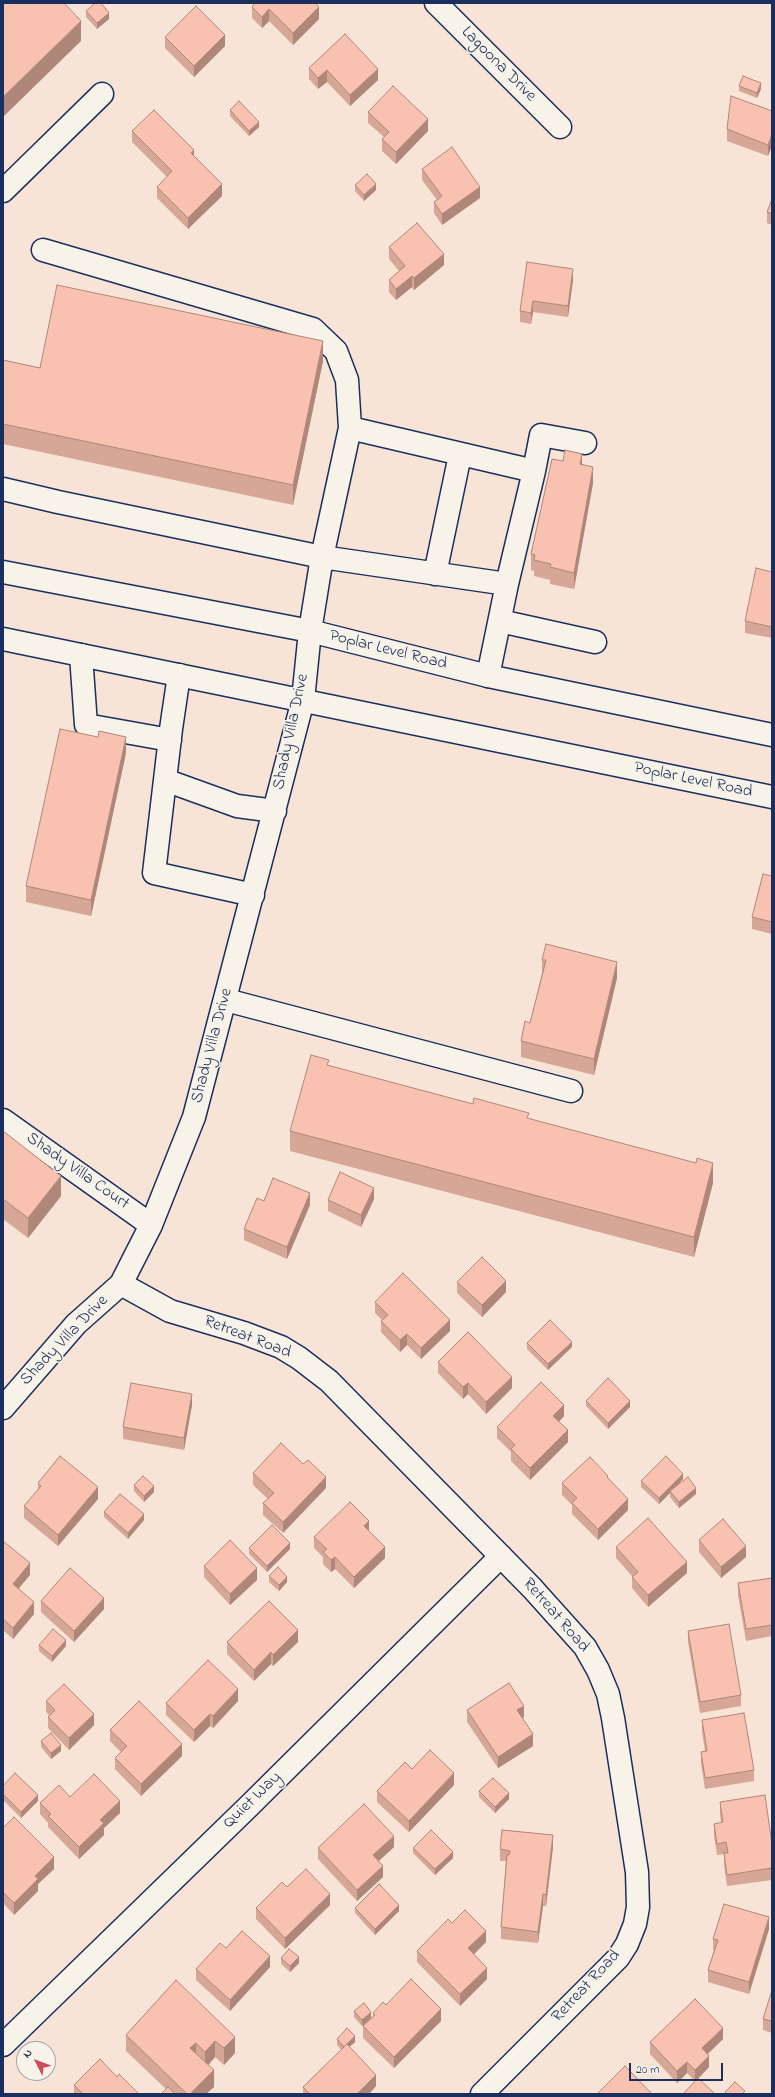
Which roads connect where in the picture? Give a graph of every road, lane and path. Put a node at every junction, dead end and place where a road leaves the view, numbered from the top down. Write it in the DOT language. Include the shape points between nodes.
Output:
graph roads {
  1 [pos="436,3"];
  2 [pos="102,94"];
  3 [pos="560,127"];
  4 [pos="3,191"];
  5 [pos="43,250"];
  6 [pos="350,428"];
  7 [pos="585,443"];
  8 [pos="460,455"];
  9 [pos="534,471"];
  10 [pos="3,489"];
  11 [pos="322,558"];
  12 [pos="3,572"];
  13 [pos="435,574"];
  14 [pos="507,584"];
  15 [pos="500,621"];
  16 [pos="310,630"];
  17 [pos="3,639"];
  18 [pos="595,642"];
  19 [pos="81,655"];
  20 [pos="179,675"];
  21 [pos="488,676"];
  22 [pos="303,700"];
  23 [pos="772,735"];
  24 [pos="170,740"];
  25 [pos="165,780"];
  26 [pos="772,797"];
  27 [pos="275,811"];
  28 [pos="253,895"];
  29 [pos="226,1000"];
  30 [pos="571,1091"];
  31 [pos="3,1120"];
  32 [pos="151,1225"];
  33 [pos="121,1284"];
  34 [pos="3,1408"];
  35 [pos="501,1556"];
  36 [pos="3,2044"];
  37 [pos="482,2094"];
  1 -- 3 [label="street, Lagoona Drive"];
  2 -- 4 [label="street"];
  5 -- 6 [label="street, Shady Villa Drive" via="313,329 336,351 347,380"];
  6 -- 8 [label="street"];
  6 -- 11 [label="street, Shady Villa Drive"];
  7 -- 9 [label="street" via="541,435"];
  8 -- 9 [label="street"];
  8 -- 13 [label="street"];
  9 -- 14 [label="street"];
  10 -- 11 [label="street"];
  11 -- 13 [label="street"];
  11 -- 16 [label="street, Shady Villa Drive"];
  12 -- 16 [label="street, Poplar Level Road"];
  13 -- 14 [label="street"];
  14 -- 15 [label="street"];
  15 -- 18 [label="street"];
  15 -- 21 [label="street"];
  16 -- 21 [label="street, Poplar Level Road"];
  16 -- 22 [label="street, Shady Villa Drive"];
  17 -- 19 [label="street, Poplar Level Road"];
  19 -- 20 [label="street, Poplar Level Road"];
  19 -- 24 [label="street" via="86,725"];
  20 -- 22 [label="street, Poplar Level Road"];
  20 -- 24 [label="street"];
  21 -- 23 [label="street, Poplar Level Road"];
  22 -- 26 [label="street, Poplar Level Road"];
  22 -- 27 [label="street, Shady Villa Drive"];
  24 -- 25 [label="street"];
  25 -- 27 [label="street" via="237,806"];
  25 -- 28 [label="street" via="154,873"];
  27 -- 28 [label="street, Shady Villa Drive"];
  28 -- 29 [label="street, Shady Villa Drive"];
  29 -- 30 [label="street"];
  29 -- 32 [label="street, Shady Villa Drive" via="194,1117"];
  31 -- 32 [label="street, Shady Villa Court"];
  32 -- 33 [label="street, Shady Villa Drive"];
  33 -- 34 [label="street, Shady Villa Drive" via="76,1324"];
  33 -- 35 [label="street, Retreat Road" via="170,1311 244,1333 281,1347 300,1358 329,1381"];
  35 -- 36 [label="street, Quiet Way" via="243,1812"];
  35 -- 37 [label="street, Retreat Road" via="585,1647 608,1694 614,1718 637,1872 638,1907 635,1924 618,1958"];
}
